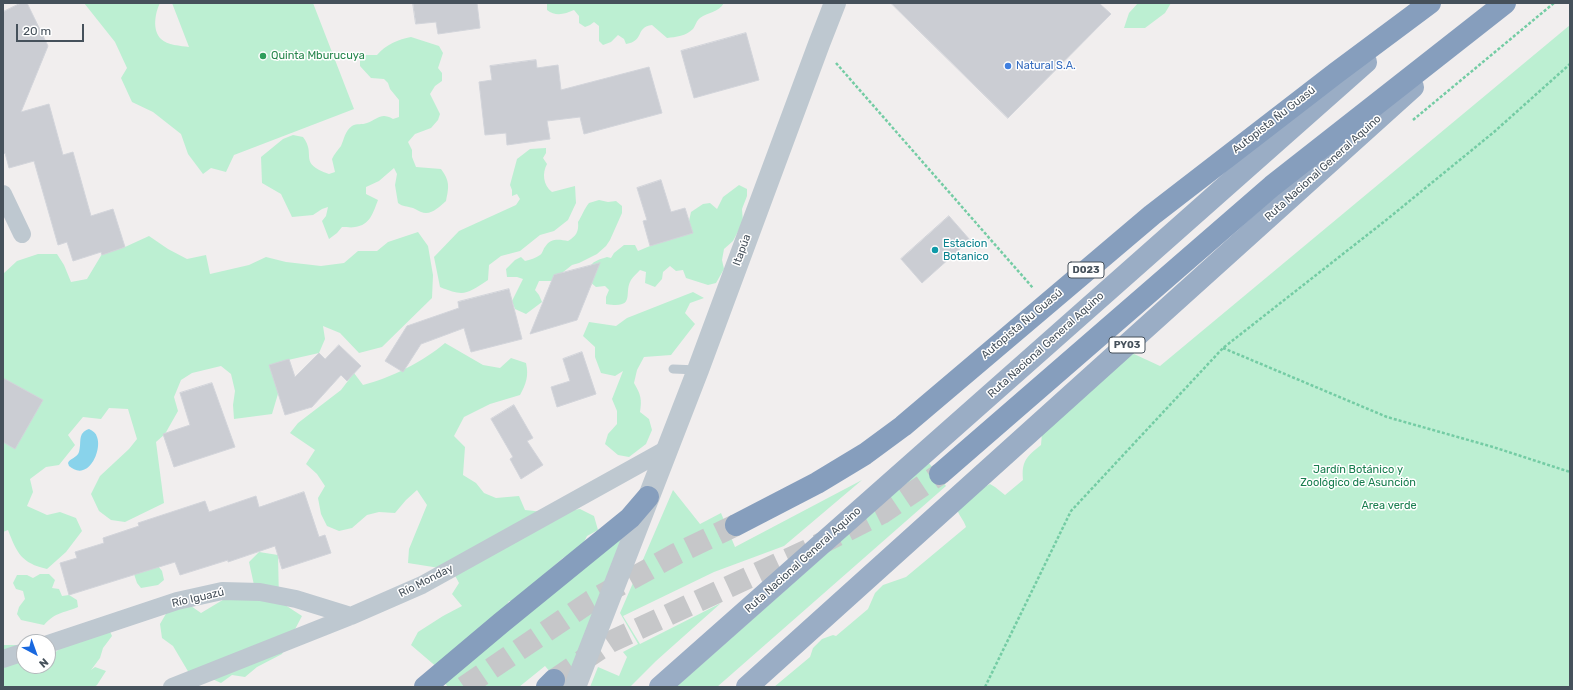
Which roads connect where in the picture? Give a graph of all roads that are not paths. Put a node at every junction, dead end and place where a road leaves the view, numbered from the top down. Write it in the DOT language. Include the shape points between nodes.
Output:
graph roads {
  1 [pos="836,3"];
  2 [pos="1431,3"];
  3 [pos="1506,3"];
  4 [pos="3,194"];
  5 [pos="22,234"];
  6 [pos="673,369"];
  7 [pos="698,370"];
  8 [pos="668,448"];
  9 [pos="940,474"];
  10 [pos="648,497"];
  11 [pos="736,525"];
  12 [pos="351,616"];
  13 [pos="56,641"];
  14 [pos="16,655"];
  15 [pos="3,659"];
  16 [pos="172,687"];
  17 [pos="425,687"];
  18 [pos="575,687"];
  19 [pos="660,687"];
  20 [pos="747,687"];
  1 -- 7 [label="street, Itapúa"];
  2 -- 11 [label="highway, Autopista Ñu Guasú / D023" via="1152,215 903,426 865,454 817,483"];
  2 -- 19 [label="highway, Ruta Nacional General Aquino"];
  3 -- 9 [label="highway" via="1272,186"];
  3 -- 20 [label="highway, Ruta Nacional General Aquino / PY03"];
  4 -- 5 [label="street"];
  6 -- 7 [label="lane"];
  7 -- 8 [label="street, Itapúa"];
  8 -- 10 [label="street, Itapúa"];
  8 -- 12 [label="street, Río Monday" via="422,585"];
  10 -- 17 [label="highway" via="630,518"];
  10 -- 18 [label="street, Itapúa"];
  12 -- 13 [label="street, Río Iguazú" via="296,599 260,592 222,591 177,601"];
  12 -- 16 [label="street, Río Monday"];
  14 -- 15 [label="street"];
}
